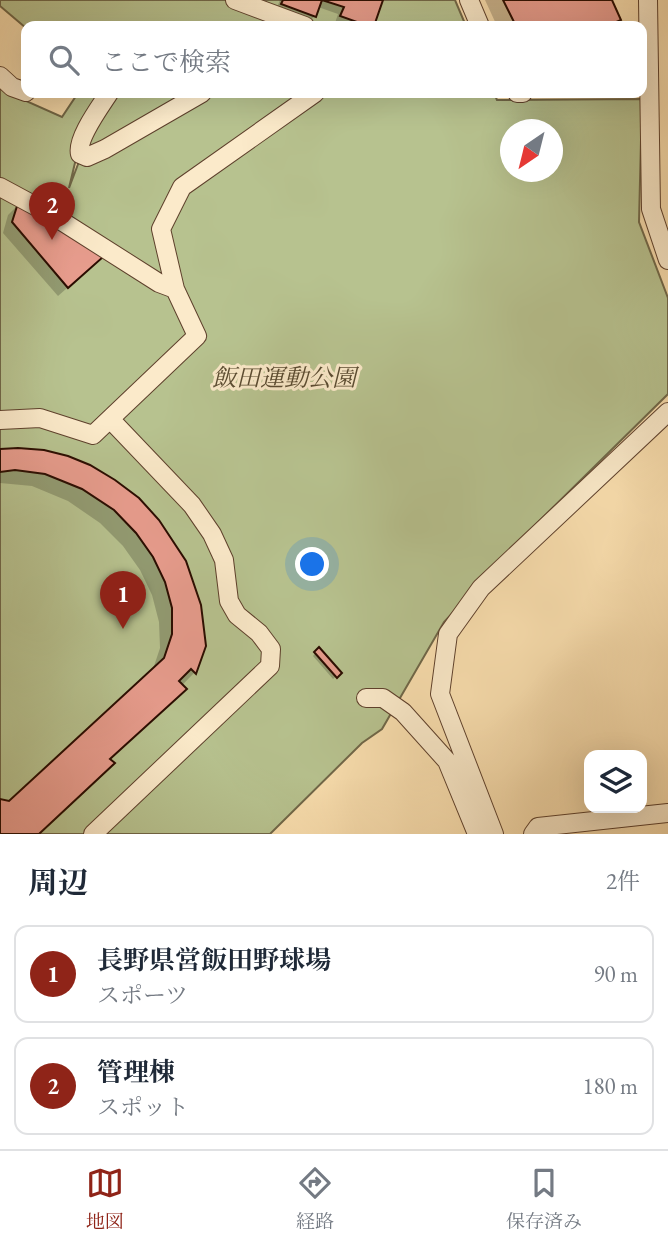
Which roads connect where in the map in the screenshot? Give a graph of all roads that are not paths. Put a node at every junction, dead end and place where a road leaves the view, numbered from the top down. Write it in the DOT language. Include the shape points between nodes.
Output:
graph roads {
  1 [pos="235,0"];
  2 [pos="469,0"];
  3 [pos="648,0"];
  4 [pos="292,21"];
  5 [pos="478,21"];
  6 [pos="647,44"];
  7 [pos="0,76"];
  8 [pos="21,90"];
  9 [pos="105,98"];
  10 [pos="193,98"];
  11 [pos="308,98"];
  12 [pos="646,98"];
  13 [pos="0,187"];
  14 [pos="661,217"];
  15 [pos="668,260"];
  16 [pos="176,289"];
  17 [pos="668,412"];
  18 [pos="0,419"];
  19 [pos="110,419"];
  20 [pos="366,698"];
  21 [pos="668,813"];
  22 [pos="93,834"];
  23 [pos="477,834"];
  24 [pos="494,834"];
  25 [pos="533,834"];
  1 -- 4 [label="street"];
  2 -- 5 [label="street"];
  3 -- 6 [label="street"];
  7 -- 8 [label="street"];
  9 -- 10 [label="street" via="78,149 87,157"];
  11 -- 16 [label="street" via="182,187 161,229"];
  12 -- 14 [label="street" via="651,209"];
  13 -- 16 [label="street"];
  14 -- 15 [label="street"];
  16 -- 19 [label="street" via="197,336"];
  17 -- 24 [label="street" via="481,588 448,634 440,694"];
  18 -- 19 [label="street" via="40,418 93,435"];
  19 -- 22 [label="street" via="192,505 223,560 229,601 271,649 270,666"];
  20 -- 23 [label="street" via="383,698 402,712 447,761"];
  21 -- 25 [label="street" via="538,827"];
}
